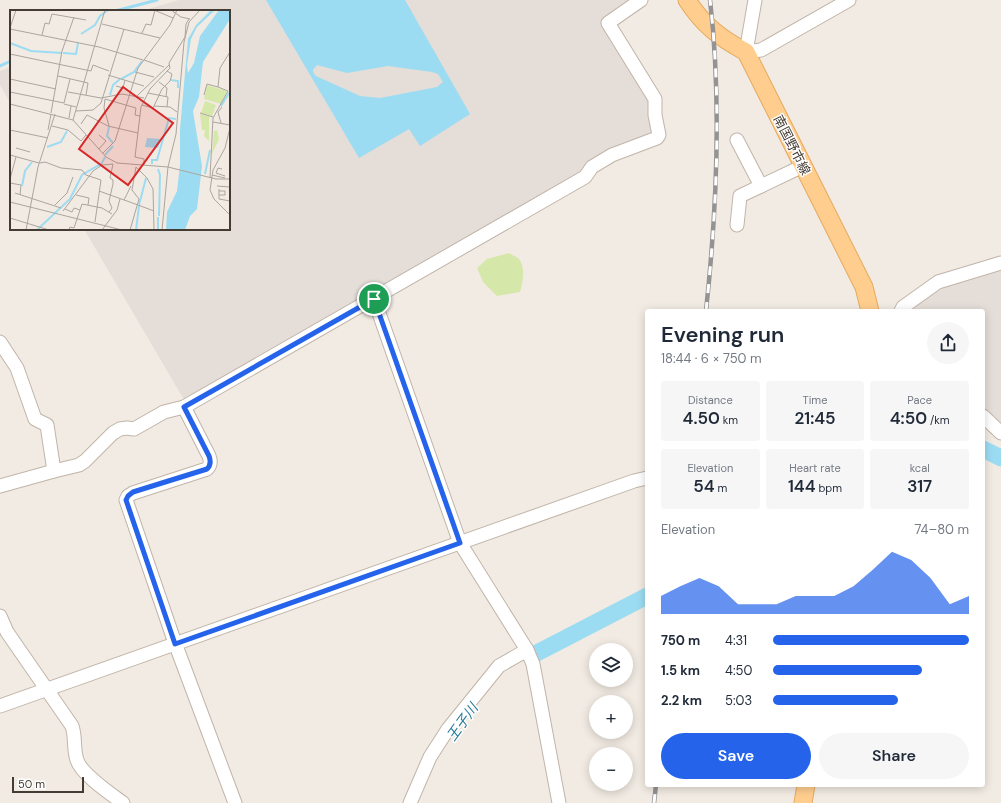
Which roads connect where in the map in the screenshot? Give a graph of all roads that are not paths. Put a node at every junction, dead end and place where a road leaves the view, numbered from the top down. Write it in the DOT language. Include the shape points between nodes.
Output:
graph roads {
  1 [pos="641,0"];
  2 [pos="687,0"];
  3 [pos="755,0"];
  4 [pos="849,0"];
  5 [pos="746,52"];
  6 [pos="737,140"];
  7 [pos="803,166"];
  8 [pos="761,186"];
  9 [pos="737,225"];
  10 [pos="1001,263"];
  11 [pos="374,299"];
  12 [pos="870,309"];
  13 [pos="902,309"];
  14 [pos="0,342"];
  15 [pos="184,407"];
  16 [pos="985,418"];
  17 [pos="1001,433"];
  18 [pos="54,471"];
  19 [pos="645,478"];
  20 [pos="0,486"];
  21 [pos="460,543"];
  22 [pos="0,616"];
  23 [pos="175,644"];
  24 [pos="527,650"];
  25 [pos="46,690"];
  26 [pos="0,706"];
  27 [pos="806,787"];
  28 [pos="123,803"];
  29 [pos="235,803"];
  30 [pos="410,803"];
  31 [pos="559,803"];
  32 [pos="803,803"];
  1 -- 11 [label="street" via="608,23 655,99 658,137 612,155 592,166 586,177"];
  2 -- 5 [label="main road" via="707,26 727,42"];
  3 -- 5 [label="street"];
  4 -- 5 [label="street" via="761,50"];
  5 -- 7 [label="main road, 南国野市線"];
  6 -- 8 [label="street"];
  7 -- 8 [label="street"];
  7 -- 12 [label="main road, 南国野市線" via="864,287"];
  8 -- 9 [label="street" via="740,196"];
  10 -- 13 [label="street" via="938,282"];
  11 -- 15 [label="street"];
  11 -- 21 [label="street"];
  14 -- 18 [label="street" via="17,368 35,420 47,424"];
  15 -- 18 [label="street" via="164,412 134,429 120,429 79,465"];
  15 -- 23 [label="street" via="209,456 209,467 133,492 126,500"];
  16 -- 17 [label="street"];
  18 -- 20 [label="street"];
  19 -- 21 [label="street"];
  21 -- 23 [label="street"];
  21 -- 24 [label="street"];
  22 -- 25 [label="street" via="7,632"];
  23 -- 25 [label="street"];
  23 -- 29 [label="street"];
  24 -- 30 [label="street" via="499,666 448,729 430,757"];
  24 -- 31 [label="street" via="533,664"];
  25 -- 26 [label="street"];
  25 -- 28 [label="street" via="72,726 77,762"];
  27 -- 32 [label="main road"];
}
